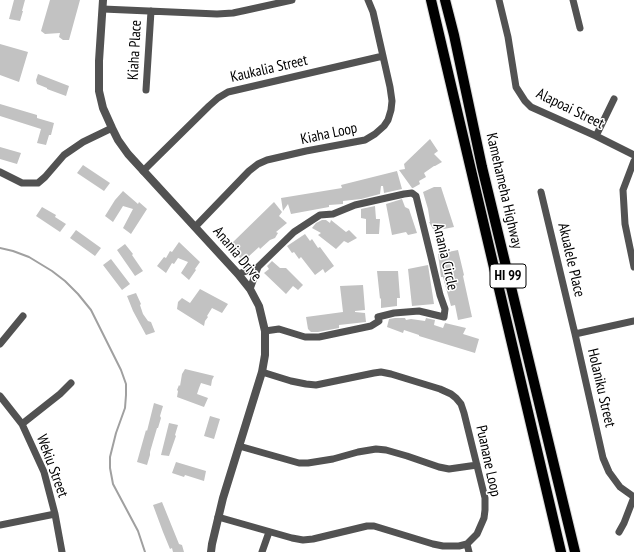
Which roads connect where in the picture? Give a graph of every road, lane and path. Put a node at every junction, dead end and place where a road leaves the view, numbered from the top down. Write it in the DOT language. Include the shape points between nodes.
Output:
graph roads {
  1 [pos="292,0"];
  2 [pos="368,0"];
  3 [pos="426,0"];
  4 [pos="432,0"];
  5 [pos="447,0"];
  6 [pos="499,0"];
  7 [pos="573,0"];
  8 [pos="103,4"];
  9 [pos="150,11"];
  10 [pos="580,28"];
  11 [pos="383,56"];
  12 [pos="447,66"];
  13 [pos="146,90"];
  14 [pos="614,99"];
  15 [pos="112,128"];
  16 [pos="596,136"];
  17 [pos="634,155"];
  18 [pos="634,161"];
  19 [pos="143,171"];
  20 [pos="0,172"];
  21 [pos="541,192"];
  22 [pos="195,227"];
  23 [pos="258,267"];
  24 [pos="634,267"];
  25 [pos="238,274"];
  26 [pos="250,288"];
  27 [pos="23,316"];
  28 [pos="634,321"];
  29 [pos="265,330"];
  30 [pos="575,334"];
  31 [pos="0,344"];
  32 [pos="262,372"];
  33 [pos="71,383"];
  34 [pos="0,396"];
  35 [pos="22,424"];
  36 [pos="239,446"];
  37 [pos="477,465"];
  38 [pos="634,497"];
  39 [pos="55,514"];
  40 [pos="218,517"];
  41 [pos="0,525"];
  42 [pos="268,532"];
  43 [pos="619,532"];
  44 [pos="467,544"];
  45 [pos="62,552"];
  46 [pos="211,552"];
  47 [pos="262,552"];
  48 [pos="469,552"];
  49 [pos="561,552"];
  50 [pos="575,552"];
  1 -- 9 [label="street" via="233,13"];
  2 -- 11 [label="street, Kiaha Loop" via="374,12"];
  3 -- 12 [label="main road"];
  4 -- 12 [label="main road, Kamehameha Highway / HI 99"];
  5 -- 50 [label="main road, Kamehameha Highway / HI 99" via="484,175"];
  6 -- 16 [label="street, Alapoai Street" via="516,88 525,101 531,107"];
  7 -- 10 [label="street"];
  8 -- 9 [label="street"];
  8 -- 15 [label="street, Anania Drive" via="99,61 100,91 103,108"];
  9 -- 13 [label="street, Kiaha Place"];
  11 -- 19 [label="street, Kaukalia Street" via="228,92 209,106"];
  11 -- 22 [label="street, Kiaha Loop" via="392,101 388,120 376,134 365,140 306,151 258,164"];
  12 -- 49 [label="main road, Kamehameha Highway / HI 99"];
  14 -- 16 [label="street"];
  15 -- 19 [label="street, Anania Drive" via="128,154"];
  15 -- 20 [label="street" via="83,142 64,155 38,183 22,183"];
  16 -- 17 [label="street, Alapoai Street"];
  18 -- 24 [label="street" via="623,190 625,224"];
  19 -- 22 [label="street, Anania Drive"];
  21 -- 30 [label="street, Akualele Place"];
  22 -- 25 [label="street, Anania Drive"];
  23 -- 25 [label="street, Anania Circle"];
  23 -- 26 [label="street, Anania Circle"];
  23 -- 29 [label="street, Anania Circle" via="294,232 320,215 333,214 361,204 412,193 418,202 445,309 444,317 418,311 394,313 378,317 379,321 371,326 319,337 305,337 279,329"];
  25 -- 26 [label="street, Anania Drive"];
  26 -- 29 [label="street, Anania Drive" via="259,306"];
  27 -- 31 [label="street"];
  28 -- 30 [label="street, Holaniku Street"];
  29 -- 32 [label="street, Anania Drive"];
  30 -- 38 [label="street, Holaniku Street" via="603,458 620,487"];
  32 -- 36 [label="street, Anania Drive"];
  32 -- 37 [label="street, Puanane Loop" via="316,385 381,372 440,389 451,394 461,404"];
  33 -- 35 [label="street"];
  34 -- 35 [label="street, Wekiu Street"];
  35 -- 39 [label="street, Wekiu Street" via="44,472"];
  36 -- 37 [label="street" via="299,463 319,462 367,450 386,450 449,469"];
  36 -- 40 [label="street, Anania Drive"];
  37 -- 44 [label="street, Puanane Loop" via="485,498 484,518 477,534"];
  38 -- 43 [label="street"];
  39 -- 41 [label="street"];
  39 -- 45 [label="street, Wekiu Street"];
  40 -- 42 [label="street"];
  40 -- 46 [label="street, Anania Drive"];
  42 -- 44 [label="street" via="303,540 374,526 443,546"];
  42 -- 47 [label="street"];
  44 -- 48 [label="street"];
}
